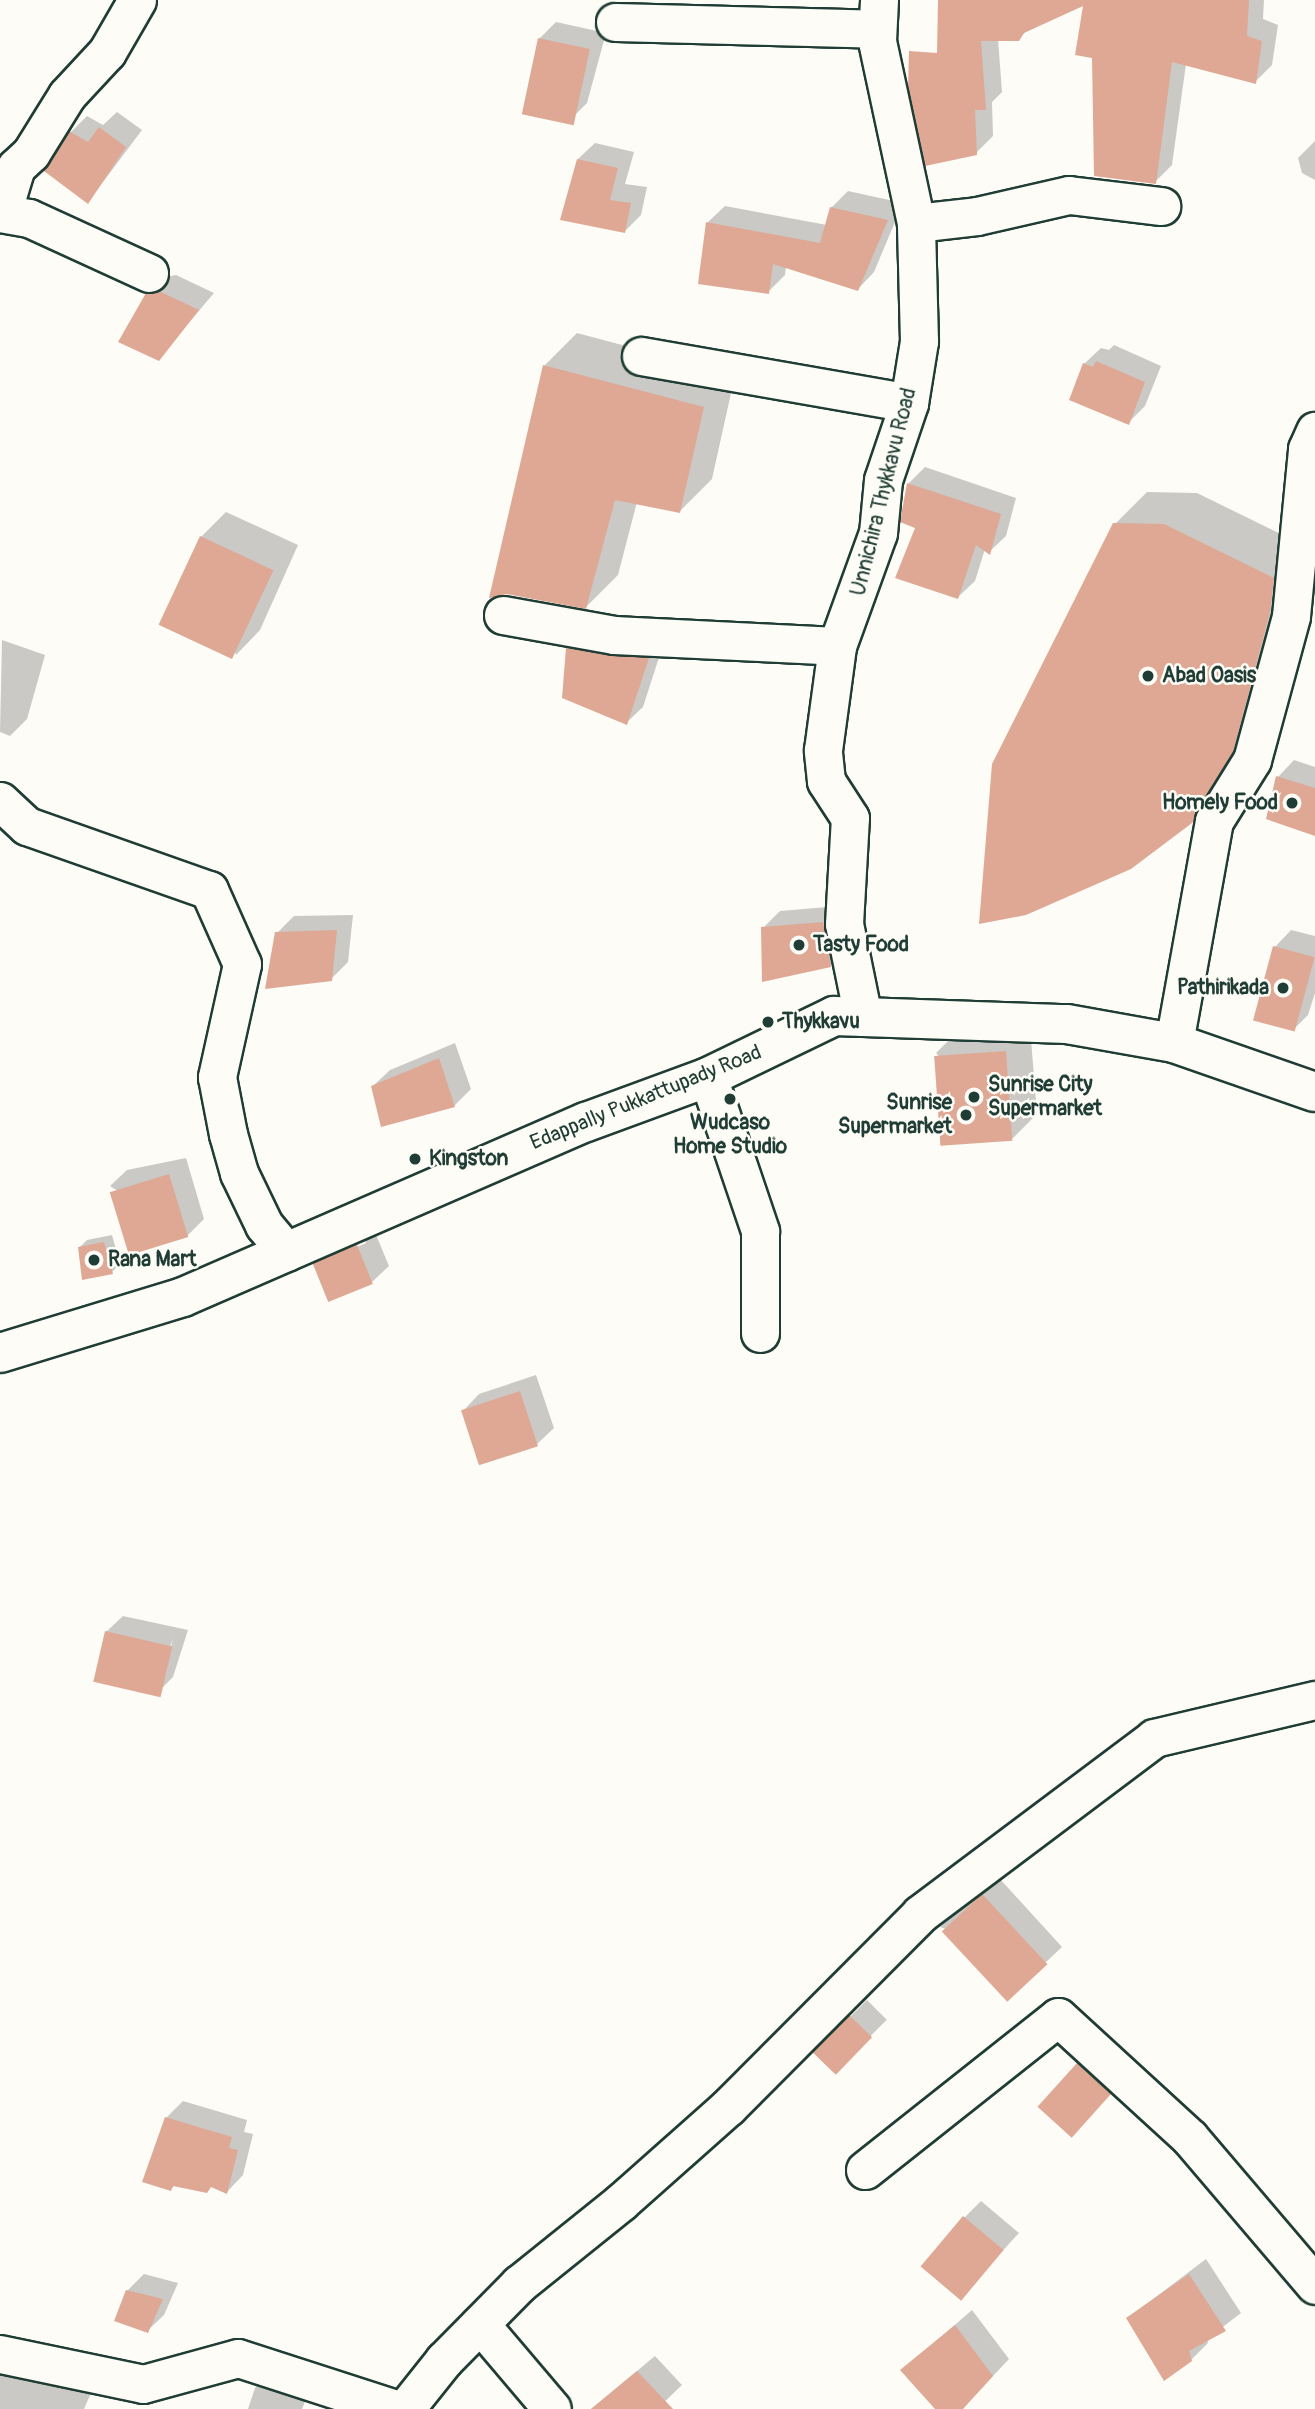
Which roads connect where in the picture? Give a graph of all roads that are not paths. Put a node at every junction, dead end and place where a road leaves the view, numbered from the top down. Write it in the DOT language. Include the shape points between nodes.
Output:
graph roads {
  1 [pos="137,0"];
  2 [pos="878,15"];
  3 [pos="615,22"];
  4 [pos="1161,206"];
  5 [pos="1,213"];
  6 [pos="916,223"];
  7 [pos="149,273"];
  8 [pos="641,356"];
  9 [pos="908,403"];
  10 [pos="1315,431"];
  11 [pos="503,615"];
  12 [pos="837,646"];
  13 [pos="0,801"];
  14 [pos="863,1017"];
  15 [pos="1174,1044"];
  16 [pos="708,1077"];
  17 [pos="1315,1092"];
  18 [pos="287,1252"];
  19 [pos="760,1333"];
  20 [pos="0,1353"];
  21 [pos="1315,1700"];
  22 [pos="865,2170"];
  23 [pos="1315,2285"];
  24 [pos="480,2323"];
  25 [pos="0,2354"];
  26 [pos="396,2409"];
  27 [pos="405,2409"];
  28 [pos="552,2409"];
  1 -- 5 [label="street" via="107,52 67,95 31,153 16,167"];
  2 -- 3 [label="street"];
  2 -- 6 [label="street, Unnichira Thykkavu Road"];
  4 -- 6 [label="street" via="1069,195 977,216"];
  5 -- 7 [label="street" via="29,218"];
  6 -- 9 [label="street, Unnichira Thykkavu Road" via="919,341"];
  8 -- 9 [label="street"];
  9 -- 12 [label="street, Unnichira Thykkavu Road" via="883,480 878,533"];
  10 -- 15 [label="street" via="1307,449 1291,616 1252,760 1214,821"];
  11 -- 12 [label="street" via="614,635"];
  12 -- 14 [label="street, Unnichira Thykkavu Road" via="823,750 826,781 850,818 844,924"];
  13 -- 18 [label="street" via="27,826 209,890 242,964 217,1077 228,1134 239,1173 264,1225"];
  14 -- 15 [label="main road, Edappally Pukkattupady Road" via="1067,1024"];
  14 -- 16 [label="main road, Edappally Pukkattupady Road" via="834,1016"];
  15 -- 17 [label="main road, Edappally Pukkattupady Road"];
  16 -- 18 [label="main road, Edappally Pukkattupady Road" via="586,1122"];
  16 -- 19 [label="street" via="760,1231"];
  18 -- 20 [label="main road, Edappally Pukkattupady Road" via="183,1297"];
  21 -- 24 [label="street" via="1154,1738 920,1914 728,2107 519,2284"];
  22 -- 23 [label="street" via="1058,2017 1190,2138"];
  24 -- 27 [label="street"];
  24 -- 28 [label="street"];
  25 -- 26 [label="street" via="143,2384 238,2358"];
}
